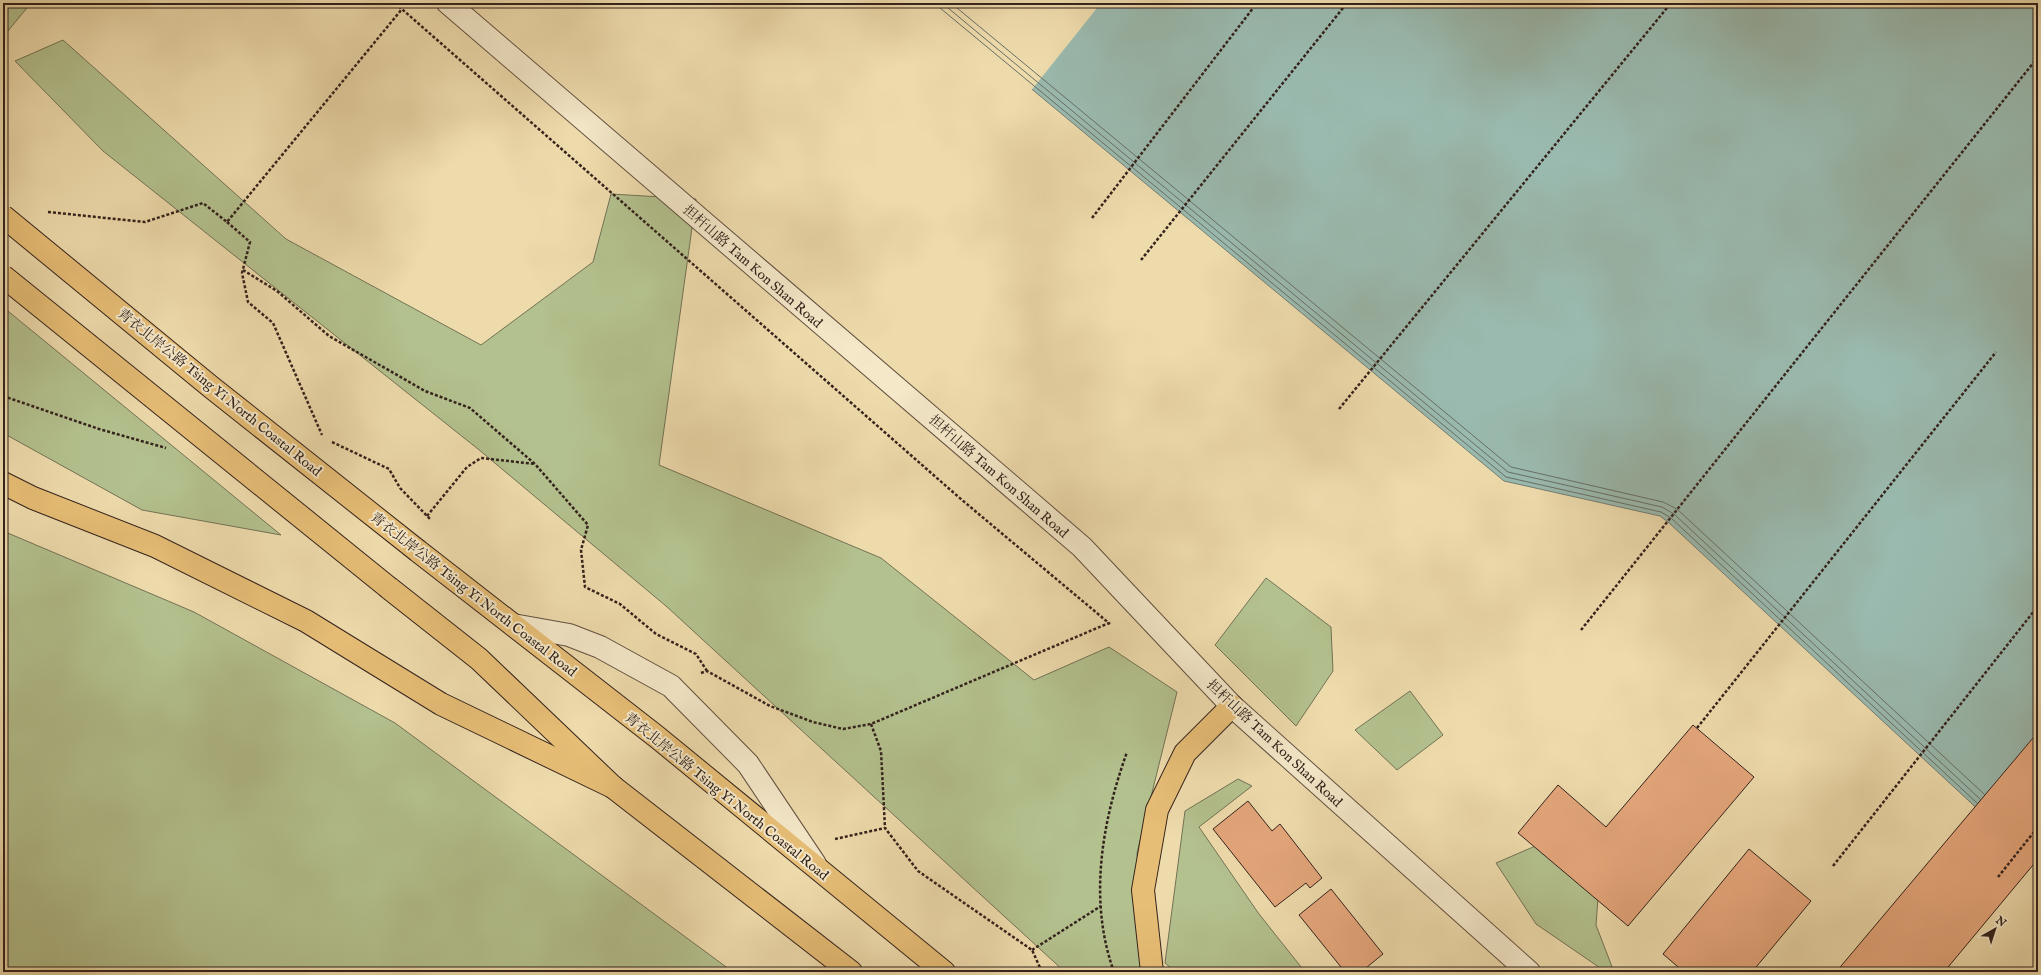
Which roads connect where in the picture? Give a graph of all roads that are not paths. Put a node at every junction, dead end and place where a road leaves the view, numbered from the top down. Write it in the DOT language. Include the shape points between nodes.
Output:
graph roads {
  1 [pos="448,3"];
  2 [pos="3,216"];
  3 [pos="3,276"];
  4 [pos="3,483"];
  5 [pos="513,624"];
  6 [pos="1232,706"];
  7 [pos="613,787"];
  8 [pos="820,871"];
  9 [pos="851,972"];
  10 [pos="944,972"];
  11 [pos="1152,972"];
  12 [pos="1529,972"];
  1 -- 6 [label="street, 担杆山路 Tam Kon Shan Road" via="1082,547"];
  2 -- 5 [label="main road, 青衣北岸公路 Tsing Yi North Coastal Road, bridge" via="212,387"];
  3 -- 7 [label="main road, bridge" via="479,660"];
  4 -- 7 [label="main road" via="33,498 155,546 272,604 306,621 441,704"];
  5 -- 8 [label="main road, 青衣北岸公路 Tsing Yi North Coastal Road" via="657,737"];
  5 -- 8 [label="street" via="569,635 600,647 671,686 748,764"];
  6 -- 11 [label="main road" via="1185,753 1156,810 1143,890"];
  6 -- 12 [label="street, 担杆山路 Tam Kon Shan Road"];
  7 -- 9 [label="main road"];
  8 -- 10 [label="main road, 青衣北岸公路 Tsing Yi North Coastal Road"];
}
